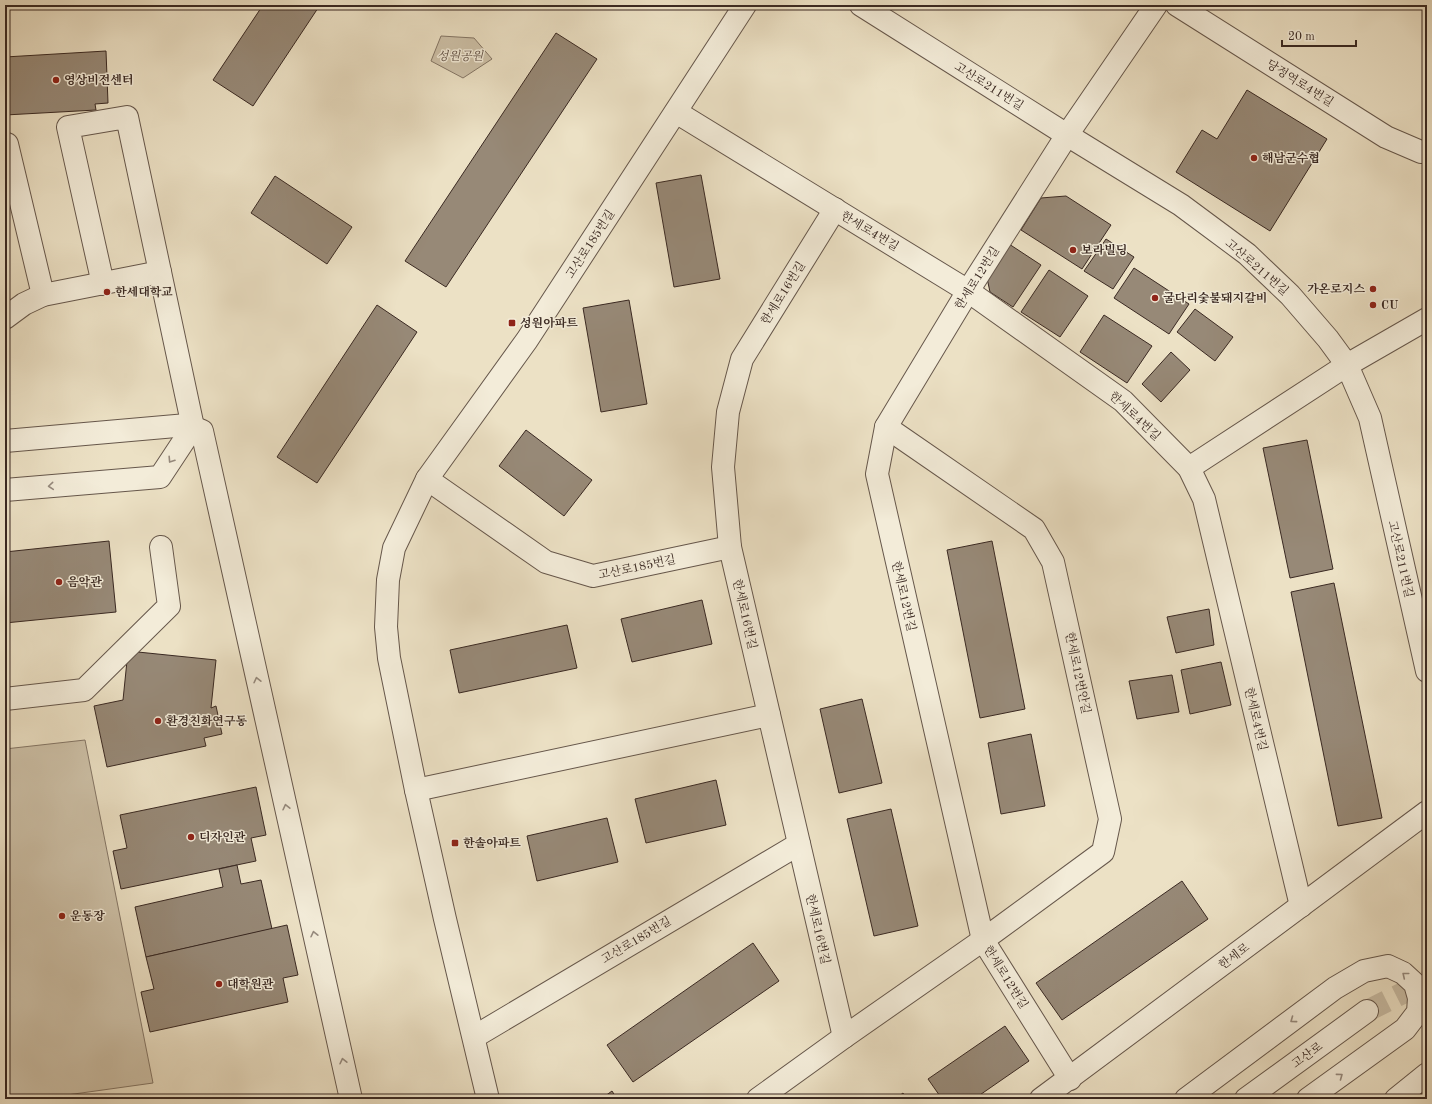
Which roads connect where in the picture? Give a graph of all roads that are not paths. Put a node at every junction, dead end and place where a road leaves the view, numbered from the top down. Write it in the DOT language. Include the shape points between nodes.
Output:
graph roads {
  1 [pos="745,5"];
  2 [pos="861,5"];
  3 [pos="1156,5"];
  4 [pos="1177,5"];
  5 [pos="676,112"];
  6 [pos="1067,135"];
  7 [pos="7,144"];
  8 [pos="1427,152"];
  9 [pos="835,209"];
  10 [pos="160,272"];
  11 [pos="103,284"];
  12 [pos="968,291"];
  13 [pos="43,295"];
  14 [pos="5,318"];
  15 [pos="1427,319"];
  16 [pos="1347,365"];
  17 [pos="193,427"];
  18 [pos="886,427"];
  19 [pos="5,441"];
  20 [pos="1189,468"];
  21 [pos="427,479"];
  22 [pos="5,490"];
  23 [pos="161,547"];
  24 [pos="730,547"];
  25 [pos="1427,671"];
  26 [pos="5,699"];
  27 [pos="769,715"];
  28 [pos="416,790"];
  29 [pos="1427,812"];
  30 [pos="799,844"];
  31 [pos="1301,906"];
  32 [pos="983,940"];
  33 [pos="1367,1011"];
  34 [pos="474,1037"];
  35 [pos="844,1037"];
  36 [pos="1427,1074"];
  37 [pos="1070,1079"];
  38 [pos="351,1099"];
  39 [pos="488,1099"];
  40 [pos="758,1099"];
  41 [pos="1042,1099"];
  42 [pos="1186,1099"];
  43 [pos="1246,1099"];
  44 [pos="1308,1099"];
  45 [pos="1396,1099"];
  1 -- 5 [label="street, 고산로185번길"];
  2 -- 6 [label="street, 고산로211번길"];
  3 -- 6 [label="street, 한세로12번길"];
  4 -- 8 [label="street, 당정역로4번길" via="1386,137 1421,152"];
  5 -- 9 [label="street, 한세로4번길"];
  5 -- 21 [label="street, 고산로185번길" via="527,340"];
  6 -- 12 [label="street, 한세로12번길"];
  6 -- 16 [label="street, 고산로211번길" via="1181,205 1247,254 1290,296"];
  7 -- 13 [label="street"];
  9 -- 12 [label="street, 한세로4번길"];
  9 -- 24 [label="street, 한세로16번길" via="742,359 728,412 723,467"];
  10 -- 11 [label="street"];
  10 -- 11 [label="street" via="127,118 68,127"];
  10 -- 17 [label="street"];
  11 -- 13 [label="street"];
  12 -- 18 [label="street, 한세로12번길"];
  12 -- 20 [label="street, 한세로4번길" via="1123,401"];
  13 -- 14 [label="street" via="24,304"];
  15 -- 16 [label="street"];
  16 -- 20 [label="street"];
  16 -- 25 [label="street, 고산로211번길" via="1370,418"];
  17 -- 19 [label="street" via="187,425"];
  17 -- 22 [label="street, one-way" via="160,477"];
  38 -- 17 [label="street, one-way" via="202,431"];
  18 -- 32 [label="street, 한세로12번길" via="876,474"];
  18 -- 32 [label="street, 한세로12번안길" via="1034,529 1053,562 1110,819 1103,852"];
  20 -- 31 [label="street, 한세로4번길" via="1204,499"];
  21 -- 24 [label="street, 고산로185번길" via="546,562 593,576"];
  21 -- 28 [label="street, 고산로185번길" via="394,548 388,580 386,627 389,658"];
  23 -- 26 [label="street" via="169,606 84,690"];
  24 -- 27 [label="street, 한세로16번길"];
  27 -- 28 [label="street"];
  27 -- 30 [label="street, 한세로16번길"];
  28 -- 34 [label="street, 고산로185번길"];
  29 -- 31 [label="street, 한세로"];
  30 -- 34 [label="street, 고산로185번길"];
  30 -- 35 [label="street, 한세로16번길"];
  31 -- 37 [label="street, 한세로"];
  32 -- 35 [label="street"];
  32 -- 37 [label="street, 한세로12번길"];
  33 -- 43 [label="street, 고산로"];
  34 -- 39 [label="street, 고산로185번길"];
  35 -- 40 [label="street"];
  36 -- 45 [label="street"];
  37 -- 41 [label="street, 한세로"];
  44 -- 42 [label="street, one-way" via="1405,1029 1418,1012 1419,998 1415,984 1403,972 1388,966 1364,971 1335,988"];
}
